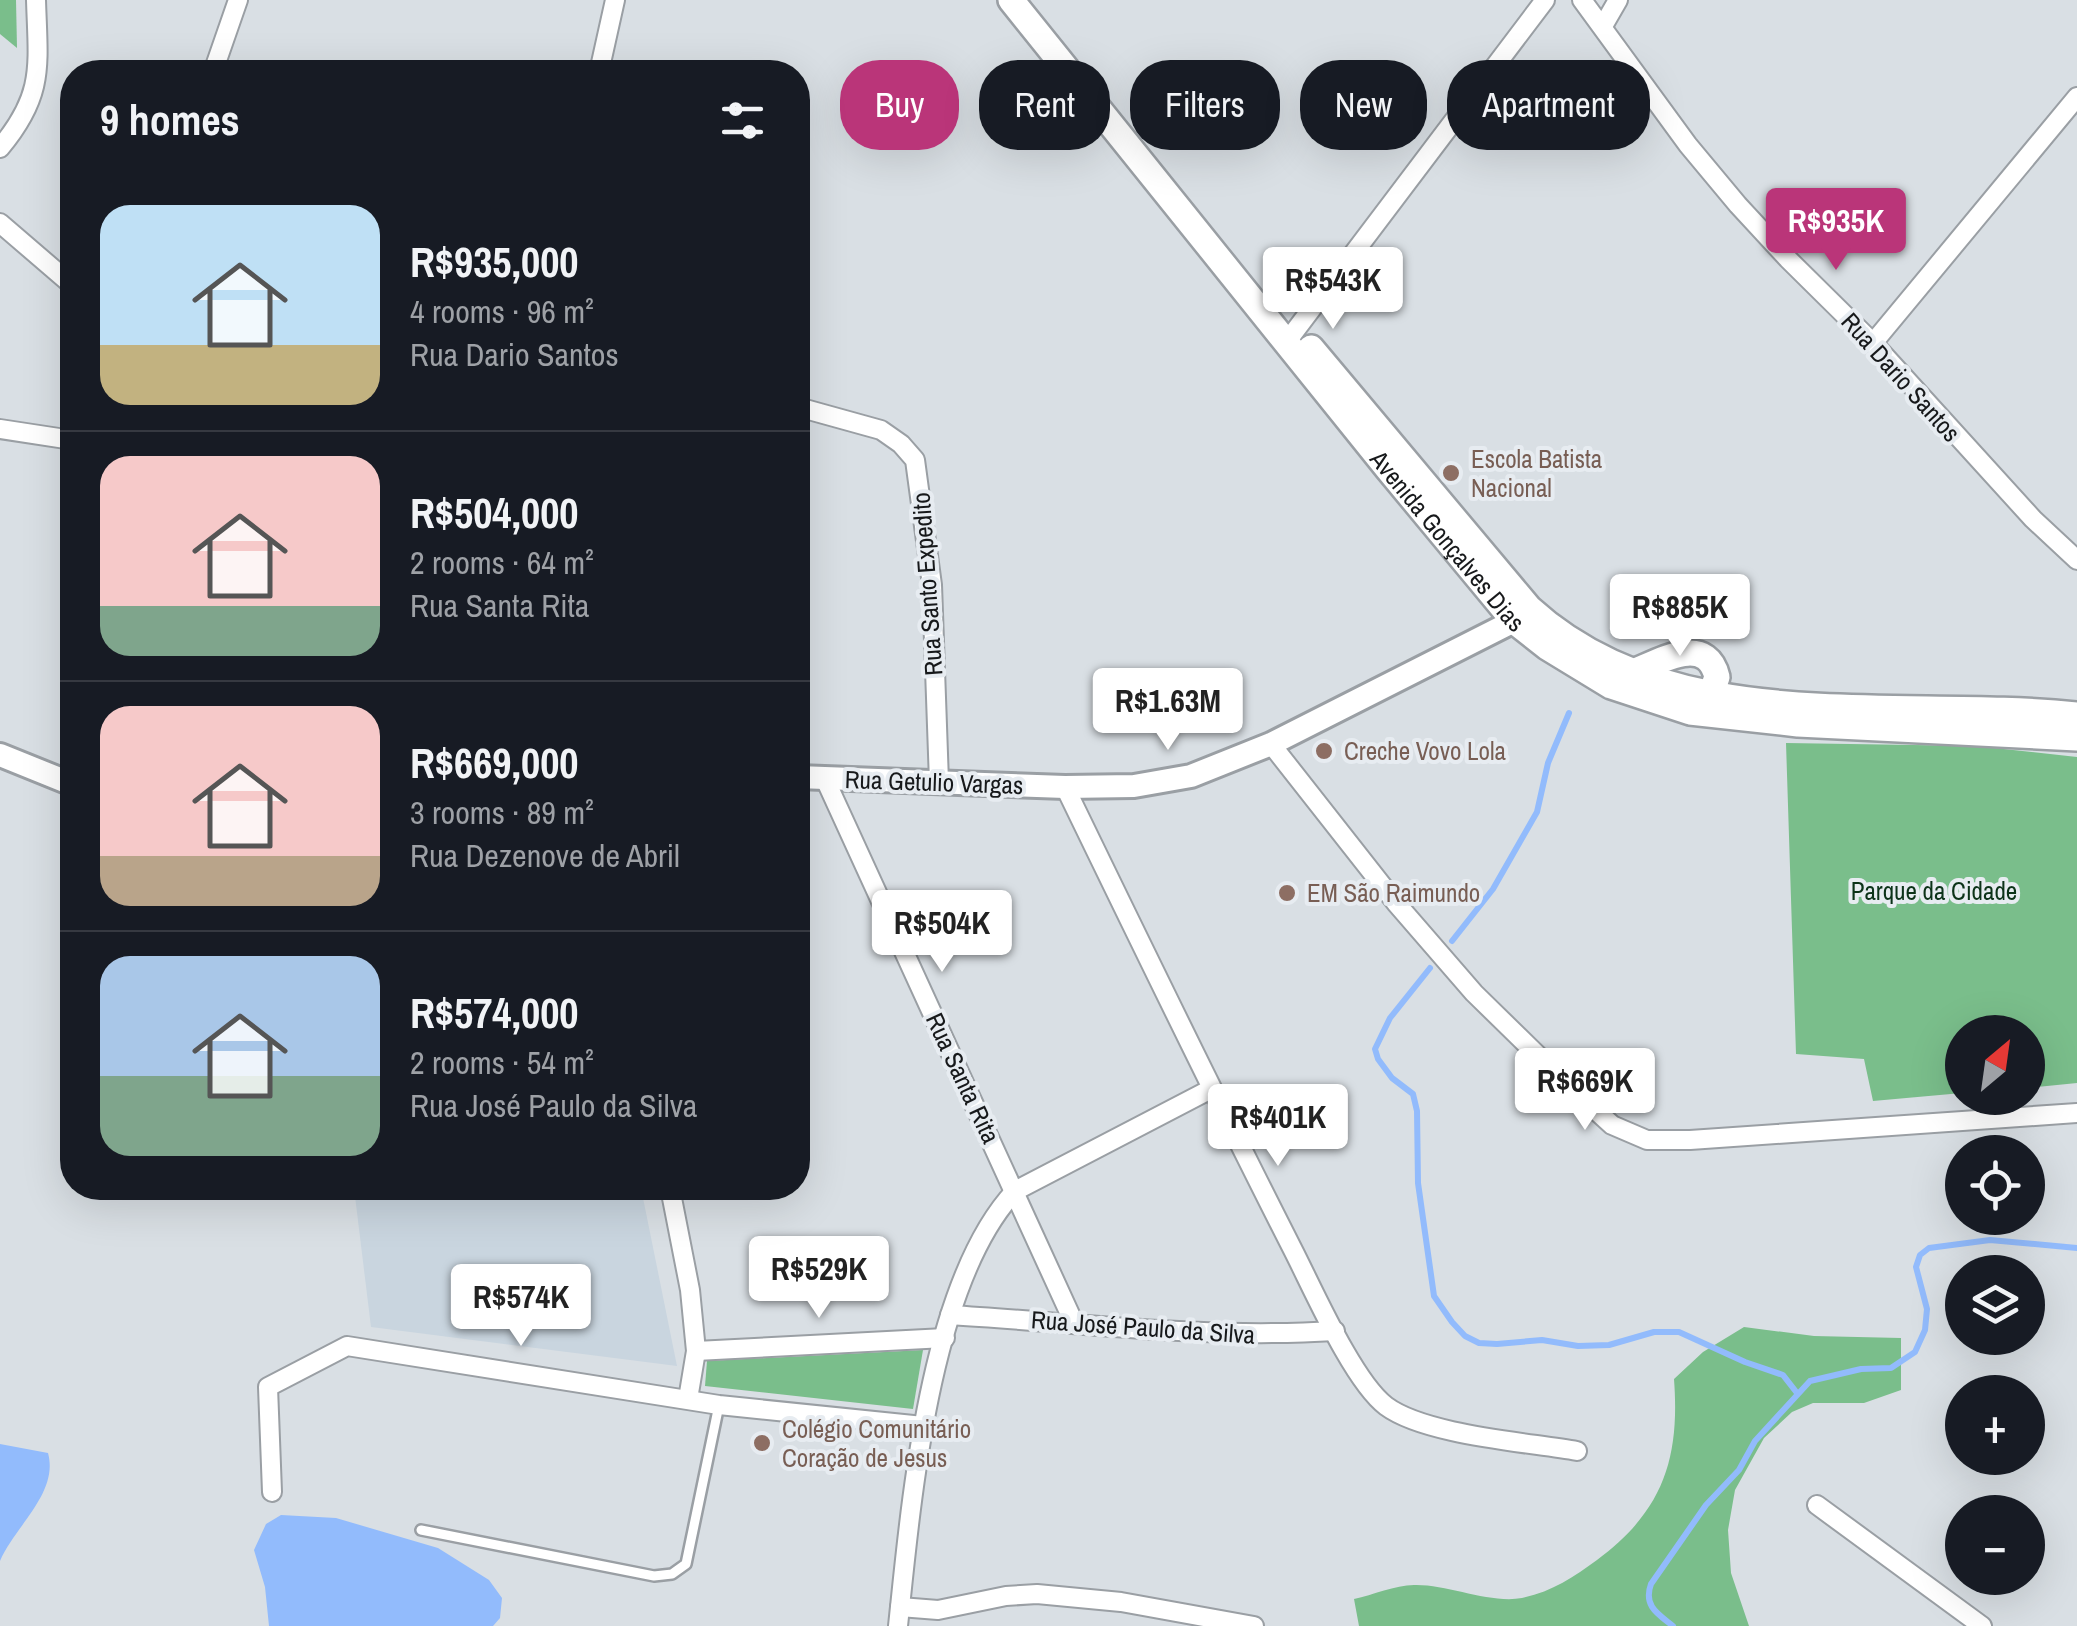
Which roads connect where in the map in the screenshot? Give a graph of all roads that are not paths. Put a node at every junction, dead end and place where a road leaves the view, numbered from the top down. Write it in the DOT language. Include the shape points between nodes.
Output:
graph roads {
  1 [pos="36,0"];
  2 [pos="238,0"];
  3 [pos="615,0"];
  4 [pos="1012,0"];
  5 [pos="1033,0"];
  6 [pos="1544,0"];
  7 [pos="1582,0"];
  8 [pos="1618,0"];
  9 [pos="1602,26"];
  10 [pos="217,60"];
  11 [pos="602,60"];
  12 [pos="2077,97"];
  13 [pos="0,148"];
  14 [pos="0,224"];
  15 [pos="60,275"];
  16 [pos="1291,337"];
  17 [pos="1874,343"];
  18 [pos="810,411"];
  19 [pos="0,429"];
  20 [pos="60,438"];
  21 [pos="2077,560"];
  22 [pos="1514,621"];
  23 [pos="1595,652"];
  24 [pos="1630,681"];
  25 [pos="1708,694"];
  26 [pos="2077,715"];
  27 [pos="2077,738"];
  28 [pos="1272,744"];
  29 [pos="0,755"];
  30 [pos="810,778"];
  31 [pos="60,779"];
  32 [pos="825,779"];
  33 [pos="939,782"];
  34 [pos="1065,787"];
  35 [pos="1211,1089"];
  36 [pos="2077,1113"];
  37 [pos="1015,1191"];
  38 [pos="672,1200"];
  39 [pos="950,1316"];
  40 [pos="1074,1323"];
  41 [pos="1335,1331"];
  42 [pos="945,1338"];
  43 [pos="696,1351"];
  44 [pos="688,1399"];
  45 [pos="720,1405"];
  46 [pos="923,1426"];
  47 [pos="1576,1451"];
  48 [pos="272,1492"];
  49 [pos="1818,1505"];
  50 [pos="421,1530"];
  51 [pos="898,1617"];
  52 [pos="1254,1626"];
  53 [pos="1982,1626"];
  1 -- 13 [label="street" via="34,98"];
  2 -- 10 [label="street"];
  3 -- 11 [label="street"];
  4 -- 16 [label="main road, Avenida Gonçalves Dias"];
  5 -- 16 [label="main road, Avenida Gonçalves Dias"];
  6 -- 16 [label="street"];
  7 -- 9 [label="street, Rua Dario Santos"];
  8 -- 9 [label="street"];
  9 -- 17 [label="street, Rua Dario Santos" via="1738,205"];
  12 -- 17 [label="street"];
  14 -- 15 [label="street"];
  16 -- 22 [label="main road, Avenida Gonçalves Dias"];
  16 -- 23 [label="main road, Avenida Gonçalves Dias" via="1529,608"];
  17 -- 21 [label="street, Rua Dario Santos" via="1964,447"];
  18 -- 33 [label="street, Rua Santo Expedito" via="881,430 915,460 932,586"];
  19 -- 20 [label="street"];
  22 -- 23 [label="main road" via="1533,621"];
  22 -- 24 [label="main road, Avenida Gonçalves Dias" via="1575,667"];
  22 -- 28 [label="street, Rua Getulio Vargas"];
  23 -- 24 [label="main road, Avenida Gonçalves Dias"];
  24 -- 25 [label="main road" via="1689,704"];
  24 -- 25 [label="main road" via="1680,652 1696,653 1716,669 1716,686"];
  24 -- 27 [label="main road, Avenida Gonçalves Dias" via="1690,712 1745,720"];
  25 -- 26 [label="main road" via="1780,704"];
  28 -- 34 [label="street, Rua Getulio Vargas" via="1190,776 1134,786"];
  28 -- 36 [label="street" via="1474,993 1612,1125 1648,1140 1690,1140"];
  29 -- 31 [label="street"];
  30 -- 32 [label="street, Rua Getulio Vargas"];
  32 -- 33 [label="street, Rua Getulio Vargas"];
  32 -- 37 [label="street, Rua Santa Rita"];
  33 -- 34 [label="street, Rua Getulio Vargas"];
  34 -- 35 [label="street"];
  35 -- 37 [label="street"];
  35 -- 41 [label="street"];
  37 -- 39 [label="street" via="979,1240"];
  37 -- 40 [label="street, Rua Santa Rita"];
  38 -- 43 [label="street"];
  39 -- 40 [label="street, Rua José Paulo da Silva"];
  39 -- 42 [label="street"];
  40 -- 41 [label="street, Rua José Paulo da Silva" via="1256,1336"];
  41 -- 47 [label="street" via="1371,1392 1401,1416"];
  42 -- 43 [label="street"];
  42 -- 46 [label="street"];
  43 -- 44 [label="street"];
  44 -- 45 [label="street"];
  44 -- 48 [label="street" via="347,1346 268,1387"];
  45 -- 46 [label="street"];
  45 -- 50 [label="lane" via="686,1564 672,1574 654,1576"];
  46 -- 51 [label="street"];
  49 -- 53 [label="street"];
  51 -- 52 [label="street" via="1038,1594"];
}
